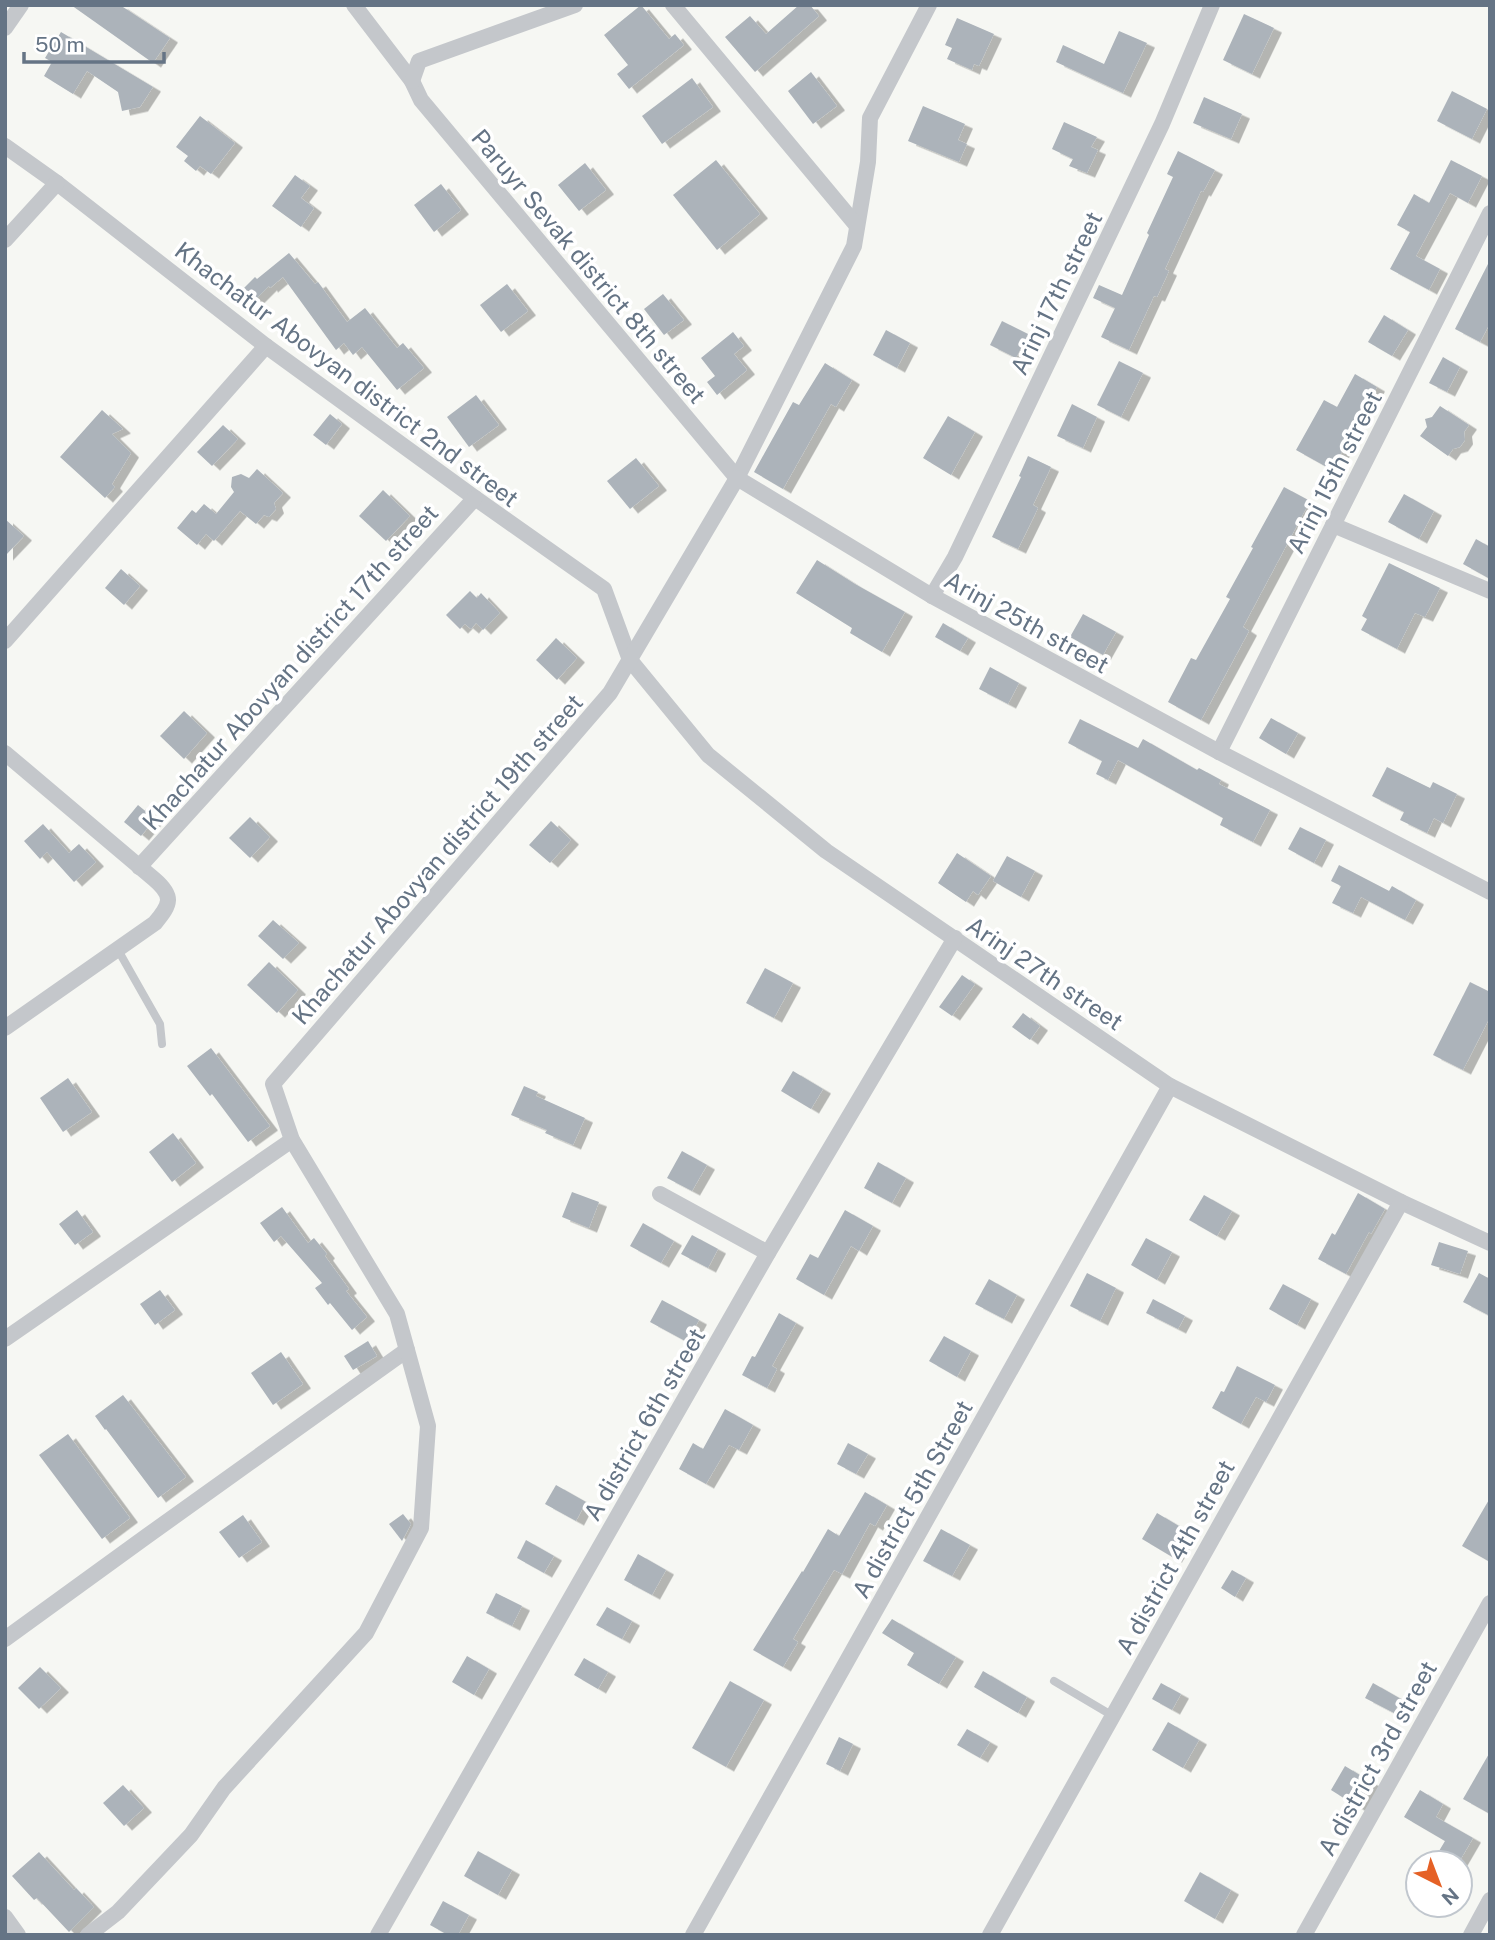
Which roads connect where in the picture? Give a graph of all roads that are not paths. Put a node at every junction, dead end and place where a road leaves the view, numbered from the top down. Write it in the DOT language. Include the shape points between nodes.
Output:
graph roads {
  1 [pos="21,5"];
  2 [pos="354,5"];
  3 [pos="575,5"];
  4 [pos="673,5"];
  5 [pos="929,5"];
  6 [pos="1212,5"];
  7 [pos="5,28"];
  8 [pos="412,81"];
  9 [pos="5,146"];
  10 [pos="57,183"];
  11 [pos="1490,213"];
  12 [pos="857,226"];
  13 [pos="5,240"];
  14 [pos="266,346"];
  15 [pos="737,478"];
  16 [pos="475,498"];
  17 [pos="1333,525"];
  18 [pos="1490,591"];
  19 [pos="932,596"];
  20 [pos="5,641"];
  21 [pos="630,660"];
  22 [pos="1219,752"];
  23 [pos="5,753"];
  24 [pos="139,867"];
  25 [pos="1490,892"];
  26 [pos="954,938"];
  27 [pos="118,950"];
  28 [pos="5,1028"];
  29 [pos="162,1044"];
  30 [pos="1170,1086"];
  31 [pos="292,1140"];
  32 [pos="660,1194"];
  33 [pos="1401,1202"];
  34 [pos="1490,1243"];
  35 [pos="768,1253"];
  36 [pos="5,1339"];
  37 [pos="407,1350"];
  38 [pos="1490,1602"];
  39 [pos="5,1639"];
  40 [pos="1054,1681"];
  41 [pos="1112,1716"];
  42 [pos="1490,1900"];
  43 [pos="5,1917"];
  44 [pos="18,1935"];
  45 [pos="88,1935"];
  46 [pos="378,1935"];
  47 [pos="693,1935"];
  48 [pos="990,1935"];
  49 [pos="1304,1935"];
  50 [pos="1471,1935"];
  1 -- 7 [label="street"];
  2 -- 8 [label="street, Paruyr Sevak district 8th street"];
  3 -- 8 [label="street" via="419,61"];
  4 -- 12 [label="street"];
  5 -- 12 [label="street" via="870,118"];
  6 -- 19 [label="street, Arinj 17th street" via="1162,124 955,557"];
  8 -- 15 [label="street, Paruyr Sevak district 8th street" via="421,100"];
  9 -- 10 [label="street, Khachatur Abovyan district 2nd street"];
  10 -- 13 [label="street"];
  10 -- 14 [label="street, Khachatur Abovyan district 2nd street"];
  11 -- 17 [label="street, Arinj 15th street"];
  12 -- 15 [label="street" via="854,246"];
  14 -- 16 [label="street, Khachatur Abovyan district 2nd street"];
  14 -- 20 [label="street"];
  15 -- 19 [label="street, Arinj 25th street"];
  15 -- 21 [label="street"];
  16 -- 21 [label="street, Khachatur Abovyan district 2nd street" via="604,589"];
  16 -- 24 [label="street, Khachatur Abovyan district 17th street"];
  17 -- 18 [label="street"];
  17 -- 22 [label="street, Arinj 15th street"];
  19 -- 22 [label="street, Arinj 25th street"];
  21 -- 26 [label="street, Arinj 27th street" via="708,755 826,851"];
  21 -- 31 [label="street, Khachatur Abovyan district 19th street" via="610,693 273,1084"];
  22 -- 25 [label="street, Arinj 25th street"];
  23 -- 24 [label="street"];
  24 -- 27 [label="street" via="165,889 169,898 166,910"];
  26 -- 30 [label="street, Arinj 27th street"];
  26 -- 35 [label="street, A district 6th street"];
  27 -- 28 [label="street"];
  27 -- 29 [label="lane" via="160,1024"];
  30 -- 33 [label="street, Arinj 27th street"];
  30 -- 47 [label="street, A district 5th Street"];
  31 -- 36 [label="street"];
  31 -- 37 [label="street" via="397,1314"];
  32 -- 35 [label="street"];
  33 -- 34 [label="street, Arinj 27th street"];
  33 -- 41 [label="street, A district 4th street"];
  35 -- 46 [label="street, A district 6th street"];
  37 -- 39 [label="street"];
  37 -- 45 [label="street" via="428,1426 421,1528 366,1633 224,1787 191,1835 118,1912"];
  38 -- 49 [label="street, A district 3rd street"];
  40 -- 41 [label="lane"];
  41 -- 48 [label="street, A district 4th street"];
  42 -- 50 [label="street"];
  43 -- 44 [label="street"];
}
